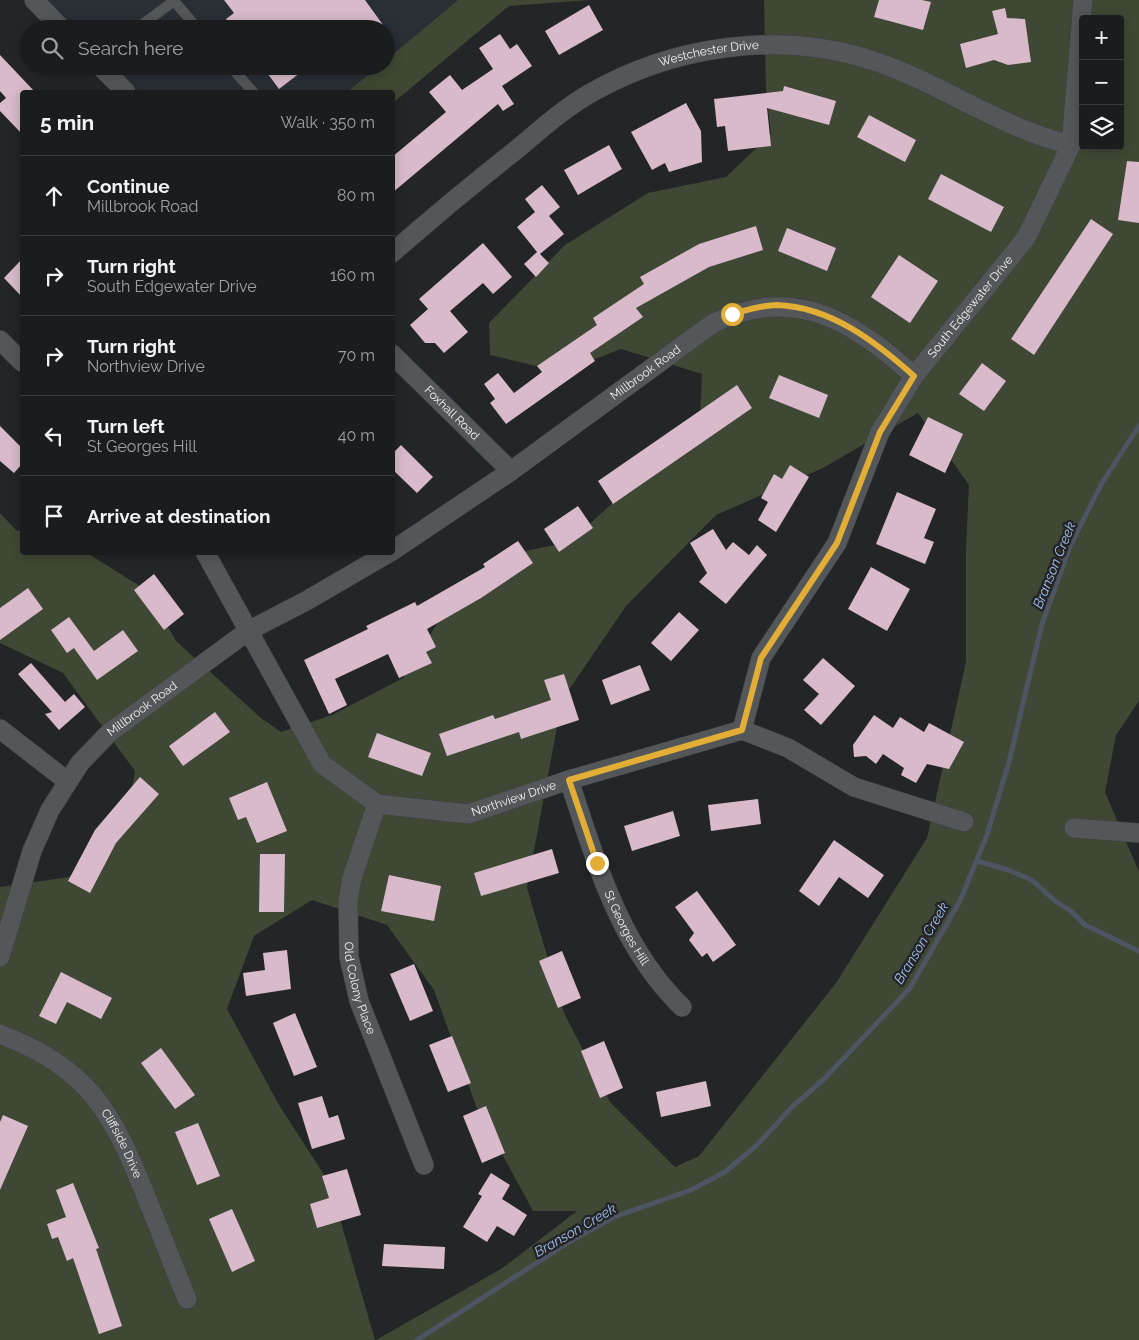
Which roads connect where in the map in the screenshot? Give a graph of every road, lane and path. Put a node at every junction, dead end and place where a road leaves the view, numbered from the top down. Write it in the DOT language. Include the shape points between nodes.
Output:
graph roads {
  1 [pos="34,0"];
  2 [pos="1083,0"];
  3 [pos="53,20"];
  4 [pos="148,20"];
  5 [pos="190,20"];
  6 [pos="109,75"];
  7 [pos="238,75"];
  8 [pos="124,90"];
  9 [pos="251,90"];
  10 [pos="1071,145"];
  11 [pos="395,250"];
  12 [pos="0,340"];
  13 [pos="395,357"];
  14 [pos="20,360"];
  15 [pos="914,376"];
  16 [pos="511,471"];
  17 [pos="395,549"];
  18 [pos="207,555"];
  19 [pos="386,555"];
  20 [pos="248,631"];
  21 [pos="0,729"];
  22 [pos="742,730"];
  23 [pos="569,780"];
  24 [pos="67,781"];
  25 [pos="376,804"];
  26 [pos="964,822"];
  27 [pos="1074,828"];
  28 [pos="1139,833"];
  29 [pos="0,957"];
  30 [pos="682,1007"];
  31 [pos="0,1034"];
  32 [pos="424,1165"];
  33 [pos="187,1299"];
  1 -- 3 [label="street"];
  2 -- 10 [label="street, South Edgewater Drive"];
  4 -- 5 [label="lane" via="174,1"];
  6 -- 8 [label="street"];
  7 -- 9 [label="lane"];
  10 -- 11 [label="street, Westchester Drive" via="1035,135 982,112 934,85 871,60 805,47 726,47 660,62 588,94"];
  10 -- 15 [label="street, South Edgewater Drive" via="1026,238"];
  12 -- 14 [label="street"];
  13 -- 16 [label="street, Foxhall Road"];
  15 -- 16 [label="street, Millbrook Road" via="880,345 820,314 776,305 754,308 712,324"];
  15 -- 22 [label="street, South Edgewater Drive" via="880,432 837,543 761,658"];
  16 -- 17 [label="street, Millbrook Road"];
  18 -- 20 [label="street"];
  19 -- 20 [label="street, Millbrook Road"];
  20 -- 24 [label="street, Millbrook Road" via="109,733"];
  20 -- 25 [label="street" via="322,764"];
  21 -- 24 [label="street"];
  22 -- 23 [label="street, Northview Drive"];
  22 -- 26 [label="street" via="788,748 854,787"];
  23 -- 25 [label="street, Northview Drive" via="468,814"];
  23 -- 30 [label="street, St Georges Hill" via="617,915 652,973"];
  24 -- 29 [label="street, Millbrook Road" via="32,851"];
  25 -- 32 [label="street, Old Colony Place" via="352,878 348,909 349,957 359,1000"];
  27 -- 28 [label="street"];
  31 -- 33 [label="street, Cliffside Drive" via="60,1064 100,1103 124,1142"];
}
